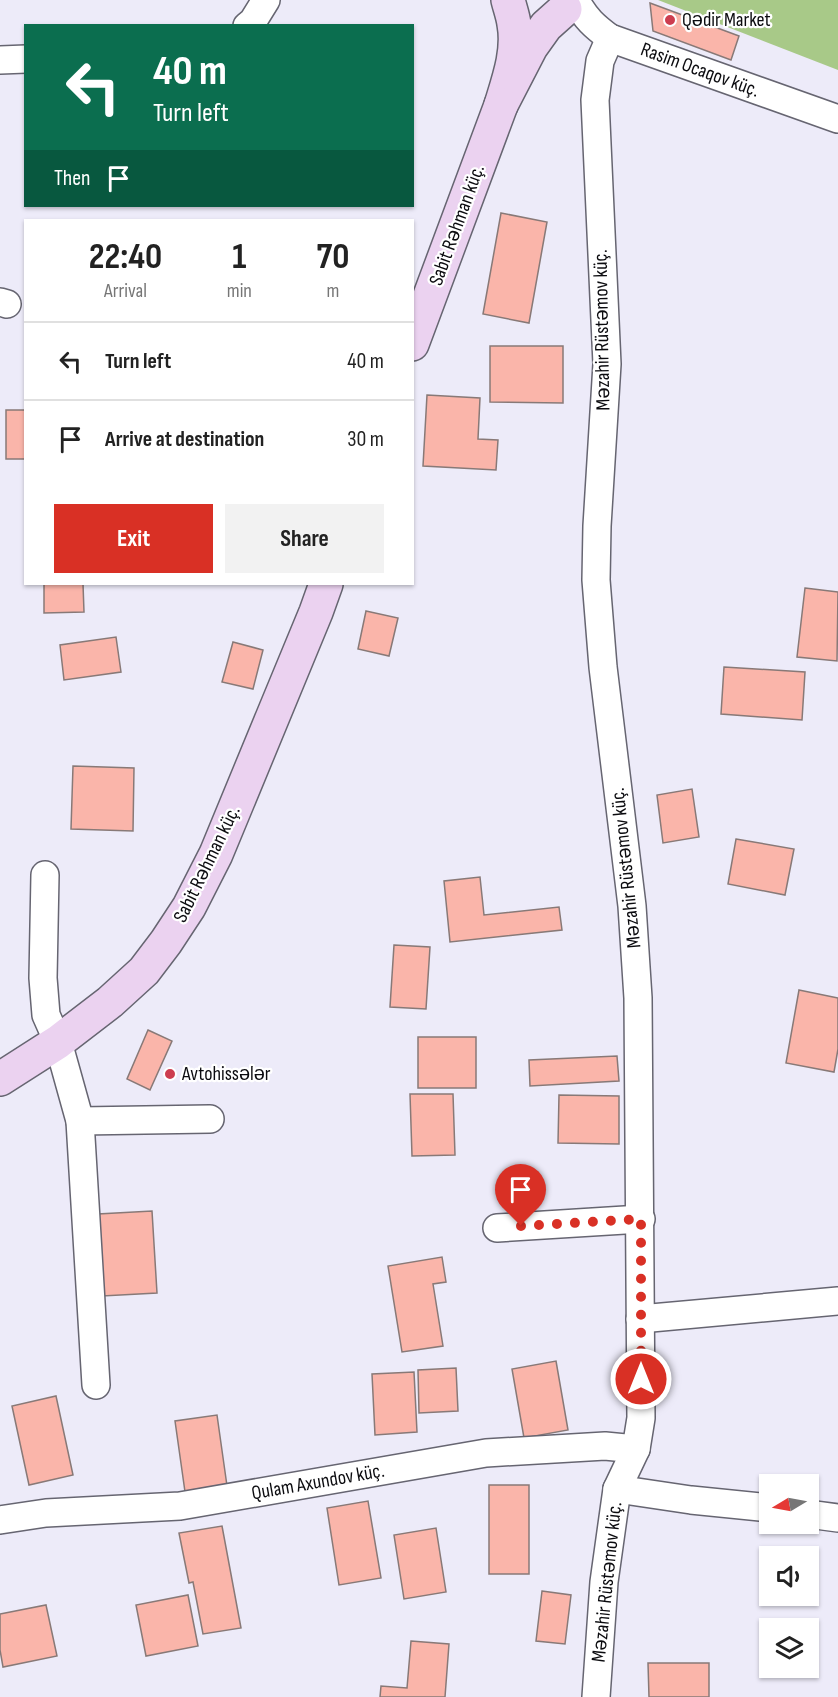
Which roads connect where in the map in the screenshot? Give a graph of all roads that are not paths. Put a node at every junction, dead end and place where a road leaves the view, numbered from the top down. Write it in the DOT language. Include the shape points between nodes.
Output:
graph roads {
  1 [pos="266,0"];
  2 [pos="508,0"];
  3 [pos="512,0"];
  4 [pos="573,3"];
  5 [pos="249,24"];
  6 [pos="610,38"];
  7 [pos="24,59"];
  8 [pos="0,60"];
  9 [pos="501,105"];
  10 [pos="838,119"];
  11 [pos="414,339"];
  12 [pos="326,585"];
  13 [pos="45,875"];
  14 [pos="58,1042"];
  15 [pos="0,1079"];
  16 [pos="210,1119"];
  17 [pos="80,1121"];
  18 [pos="641,1219"];
  19 [pos="497,1228"];
  20 [pos="838,1301"];
  21 [pos="640,1319"];
  22 [pos="96,1385"];
  23 [pos="636,1449"];
  24 [pos="617,1489"];
  25 [pos="759,1507"];
  26 [pos="819,1515"];
  27 [pos="838,1518"];
  28 [pos="0,1520"];
  29 [pos="596,1697"];
  1 -- 5 [label="street"];
  2 -- 9 [label="main road" via="515,41"];
  3 -- 4 [label="main road" via="525,10 539,13 552,13"];
  4 -- 6 [label="street, Rasim Ocaqov küç."];
  4 -- 9 [label="main road" via="546,26 531,47"];
  6 -- 10 [label="street, Rasim Ocaqov küç."];
  6 -- 18 [label="street, Məzahir Rüstəmov küç." via="600,61 595,100 607,364 596,580 633,906"];
  7 -- 8 [label="street"];
  9 -- 11 [label="main road, Sabit Rəhman küç."];
  12 -- 14 [label="main road, Sabit Rəhman küç." via="216,854 189,907 144,971"];
  13 -- 14 [label="street" via="42,978 45,1015"];
  14 -- 15 [label="main road, Sabit Rəhman küç."];
  14 -- 17 [label="street"];
  16 -- 17 [label="street"];
  17 -- 22 [label="street"];
  18 -- 19 [label="street"];
  18 -- 21 [label="street, Məzahir Rüstəmov küç."];
  20 -- 21 [label="street"];
  21 -- 23 [label="street, Məzahir Rüstəmov küç." via="641,1419"];
  23 -- 24 [label="street, Məzahir Rüstəmov küç."];
  23 -- 28 [label="street, Qulam Axundov küç." via="605,1446 486,1453 180,1506 46,1513"];
  24 -- 25 [label="street"];
  24 -- 29 [label="street, Məzahir Rüstəmov küç." via="604,1582"];
  26 -- 27 [label="street"];
}
